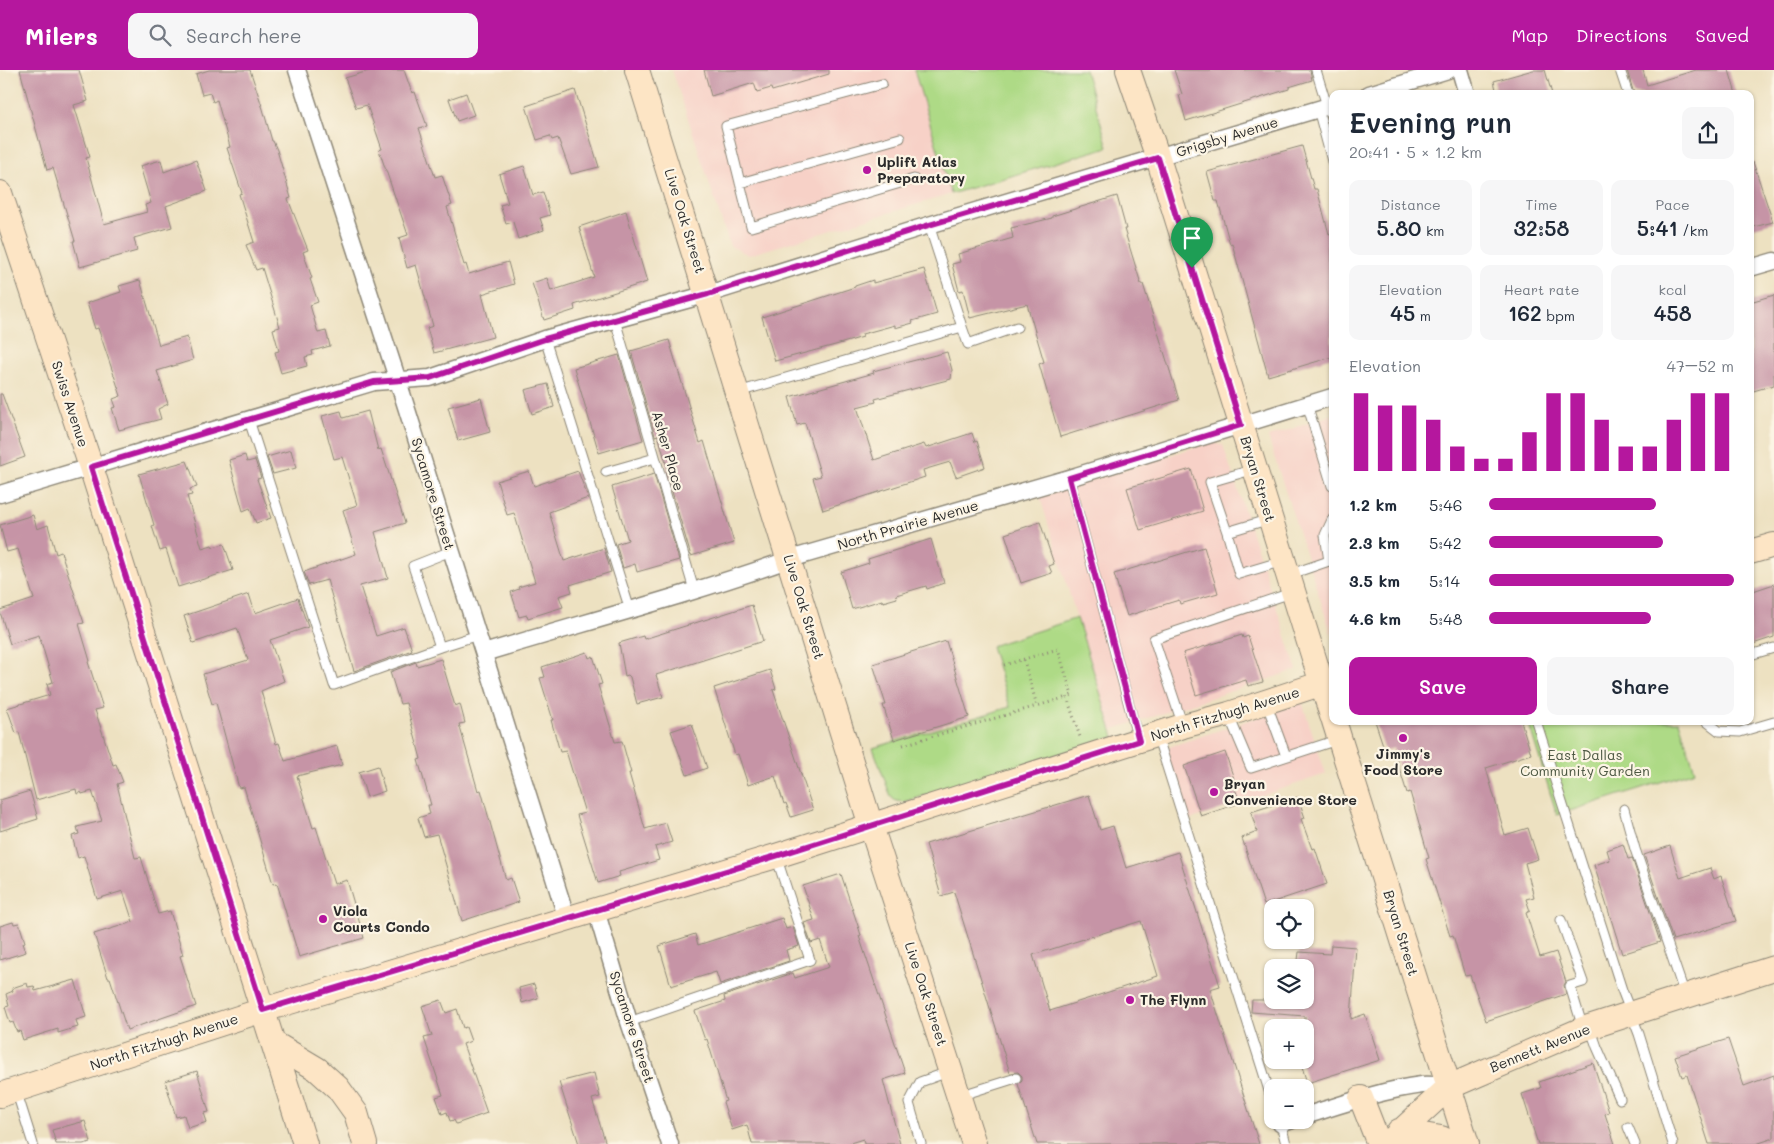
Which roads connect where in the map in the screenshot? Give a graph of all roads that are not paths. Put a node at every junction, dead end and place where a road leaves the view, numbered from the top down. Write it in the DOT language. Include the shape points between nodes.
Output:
graph roads {
  1 [pos="297,70"];
  2 [pos="638,70"];
  3 [pos="1128,70"];
  4 [pos="1316,70"];
  5 [pos="1448,70"];
  6 [pos="1460,70"];
  7 [pos="1620,70"];
  8 [pos="882,84"];
  9 [pos="1382,90"];
  10 [pos="1466,90"];
  11 [pos="1627,90"];
  12 [pos="1326,107"];
  13 [pos="1329,134"];
  14 [pos="900,138"];
  15 [pos="1158,158"];
  16 [pos="914,179"];
  17 [pos="740,183"];
  18 [pos="0,193"];
  19 [pos="929,225"];
  20 [pos="1774,261"];
  21 [pos="1754,267"];
  22 [pos="708,294"];
  23 [pos="615,320"];
  24 [pos="962,327"];
  25 [pos="1017,327"];
  26 [pos="545,339"];
  27 [pos="398,381"];
  28 [pos="738,392"];
  29 [pos="1329,398"];
  30 [pos="1307,404"];
  31 [pos="250,420"];
  32 [pos="1241,425"];
  33 [pos="655,458"];
  34 [pos="91,467"];
  35 [pos="1255,469"];
  36 [pos="606,472"];
  37 [pos="1329,476"];
  38 [pos="1069,478"];
  39 [pos="0,494"];
  40 [pos="1271,519"];
  41 [pos="1329,526"];
  42 [pos="1227,532"];
  43 [pos="1774,545"];
  44 [pos="452,551"];
  45 [pos="1754,551"];
  46 [pos="790,559"];
  47 [pos="1329,561"];
  48 [pos="1289,576"];
  49 [pos="694,590"];
  50 [pos="630,610"];
  51 [pos="478,635"];
  52 [pos="440,646"];
  53 [pos="1774,648"];
  54 [pos="484,653"];
  55 [pos="1754,654"];
  56 [pos="1327,682"];
  57 [pos="1329,696"];
  58 [pos="1266,702"];
  59 [pos="1228,714"];
  60 [pos="1774,722"];
  61 [pos="1537,725"];
  62 [pos="1711,725"];
  63 [pos="1183,726"];
  64 [pos="1337,730"];
  65 [pos="1148,738"];
  66 [pos="1286,756"];
  67 [pos="1624,809"];
  68 [pos="871,826"];
  69 [pos="776,856"];
  70 [pos="596,910"];
  71 [pos="567,919"];
  72 [pos="1561,920"];
  73 [pos="1774,968"];
  74 [pos="1685,996"];
  75 [pos="263,1010"];
  76 [pos="1630,1014"];
  77 [pos="629,1022"];
  78 [pos="1587,1028"];
  79 [pos="275,1044"];
  80 [pos="951,1071"];
  81 [pos="1016,1078"];
  82 [pos="1265,1079"];
  83 [pos="1449,1087"];
  84 [pos="8,1092"];
  85 [pos="959,1096"];
  86 [pos="1361,1098"];
  87 [pos="1620,1099"];
  88 [pos="1314,1113"];
  89 [pos="1628,1127"];
  90 [pos="1285,1129"];
  91 [pos="1393,1138"];
  92 [pos="33,1144"];
  93 [pos="306,1144"];
  94 [pos="365,1144"];
  95 [pos="670,1144"];
  96 [pos="921,1144"];
  97 [pos="974,1144"];
  98 [pos="1286,1144"];
  99 [pos="1379,1144"];
  100 [pos="1453,1144"];
  101 [pos="1467,1144"];
  102 [pos="1635,1144"];
  103 [pos="1672,1144"];
  1 -- 27 [label="street, Sycamore Street"];
  2 -- 22 [label="street, Live Oak Street"];
  3 -- 15 [label="street, Bryan Street"];
  4 -- 12 [label="lane"];
  5 -- 9 [label="street"];
  6 -- 10 [label="street"];
  7 -- 11 [label="lane"];
  8 -- 17 [label="lane" via="726,126"];
  12 -- 13 [label="lane"];
  12 -- 15 [label="street, Grigsby Avenue"];
  14 -- 17 [label="lane"];
  15 -- 19 [label="street, Grigsby Avenue"];
  15 -- 32 [label="street, Bryan Street"];
  16 -- 17 [label="lane" via="751,227"];
  18 -- 34 [label="street, Swiss Avenue"];
  19 -- 22 [label="street, Grigsby Avenue"];
  19 -- 24 [label="lane"];
  20 -- 21 [label="street"];
  22 -- 23 [label="street, Grigsby Avenue"];
  22 -- 28 [label="street, Live Oak Street"];
  23 -- 26 [label="street, Grigsby Avenue"];
  23 -- 33 [label="lane, Asher Place"];
  24 -- 25 [label="lane" via="968,344"];
  24 -- 28 [label="lane"];
  26 -- 27 [label="street, Grigsby Avenue" via="430,378"];
  26 -- 50 [label="lane"];
  27 -- 31 [label="street, Grigsby Avenue" via="374,382"];
  27 -- 44 [label="street, Sycamore Street"];
  28 -- 46 [label="street, Live Oak Street"];
  29 -- 30 [label="street, North Prairie Avenue"];
  30 -- 32 [label="street, North Prairie Avenue"];
  30 -- 37 [label="lane"];
  31 -- 34 [label="street, Grigsby Avenue"];
  31 -- 52 [label="lane" via="334,684"];
  32 -- 35 [label="street, Bryan Street"];
  32 -- 38 [label="street, North Prairie Avenue"];
  33 -- 36 [label="lane"];
  33 -- 49 [label="lane, Asher Place"];
  34 -- 39 [label="street, Grigsby Avenue"];
  34 -- 75 [label="street, Swiss Avenue"];
  35 -- 40 [label="street, Bryan Street"];
  35 -- 42 [label="lane" via="1210,482"];
  38 -- 46 [label="street, North Prairie Avenue"];
  38 -- 65 [label="lane"];
  40 -- 42 [label="lane"];
  40 -- 48 [label="street, Bryan Street"];
  41 -- 47 [label="lane" via="1325,535"];
  42 -- 48 [label="lane" via="1239,574"];
  43 -- 45 [label="street"];
  44 -- 51 [label="street, Sycamore Street"];
  44 -- 52 [label="lane" via="413,566"];
  46 -- 49 [label="street, North Prairie Avenue"];
  46 -- 68 [label="street, Live Oak Street"];
  47 -- 48 [label="lane"];
  48 -- 56 [label="street, Bryan Street"];
  48 -- 63 [label="lane" via="1154,639"];
  49 -- 50 [label="street, North Prairie Avenue"];
  50 -- 54 [label="street, North Prairie Avenue"];
  51 -- 52 [label="lane"];
  51 -- 54 [label="street, Sycamore Street"];
  53 -- 55 [label="lane"];
  54 -- 71 [label="street, Sycamore Street"];
  56 -- 57 [label="street, Bryan Street"];
  56 -- 58 [label="street, North Fitzhugh Avenue"];
  58 -- 59 [label="street, North Fitzhugh Avenue"];
  58 -- 66 [label="lane"];
  59 -- 63 [label="street, North Fitzhugh Avenue"];
  59 -- 66 [label="lane" via="1250,768"];
  60 -- 62 [label="lane" via="1740,732 1719,731"];
  61 -- 76 [label="lane"];
  63 -- 65 [label="street, North Fitzhugh Avenue"];
  64 -- 66 [label="lane"];
  64 -- 83 [label="street, Bryan Street"];
  65 -- 68 [label="street, North Fitzhugh Avenue"];
  65 -- 82 [label="lane"];
  67 -- 74 [label="lane"];
  68 -- 69 [label="street, North Fitzhugh Avenue"];
  68 -- 80 [label="street, Live Oak Street"];
  69 -- 70 [label="street, North Fitzhugh Avenue"];
  69 -- 77 [label="lane" via="810,960"];
  70 -- 71 [label="street, North Fitzhugh Avenue"];
  70 -- 77 [label="street, Sycamore Street"];
  71 -- 75 [label="street, North Fitzhugh Avenue"];
  72 -- 78 [label="lane" via="1583,982 1570,986"];
  73 -- 74 [label="street, Bennett Avenue"];
  74 -- 76 [label="street, Bennett Avenue"];
  75 -- 79 [label="street, Swiss Avenue"];
  75 -- 84 [label="street, North Fitzhugh Avenue"];
  76 -- 78 [label="street, Bennett Avenue"];
  76 -- 103 [label="lane"];
  77 -- 95 [label="street, Sycamore Street"];
  78 -- 83 [label="street, Bennett Avenue"];
  78 -- 87 [label="lane"];
  79 -- 93 [label="street, Swiss Avenue"];
  79 -- 94 [label="street" via="317,1069 338,1088 356,1113"];
  80 -- 85 [label="street, Live Oak Street"];
  80 -- 96 [label="lane" via="920,1082 909,1103"];
  81 -- 85 [label="lane"];
  83 -- 86 [label="street, Bennett Avenue" via="1424,1085"];
  83 -- 91 [label="street"];
  83 -- 101 [label="street, Bryan Street"];
  84 -- 92 [label="lane"];
  85 -- 97 [label="street, Live Oak Street"];
  86 -- 88 [label="street, Bennett Avenue"];
  86 -- 99 [label="street"];
  89 -- 102 [label="lane"];
  90 -- 98 [label="lane"];
  91 -- 100 [label="street" via="1441,1138"];
}
